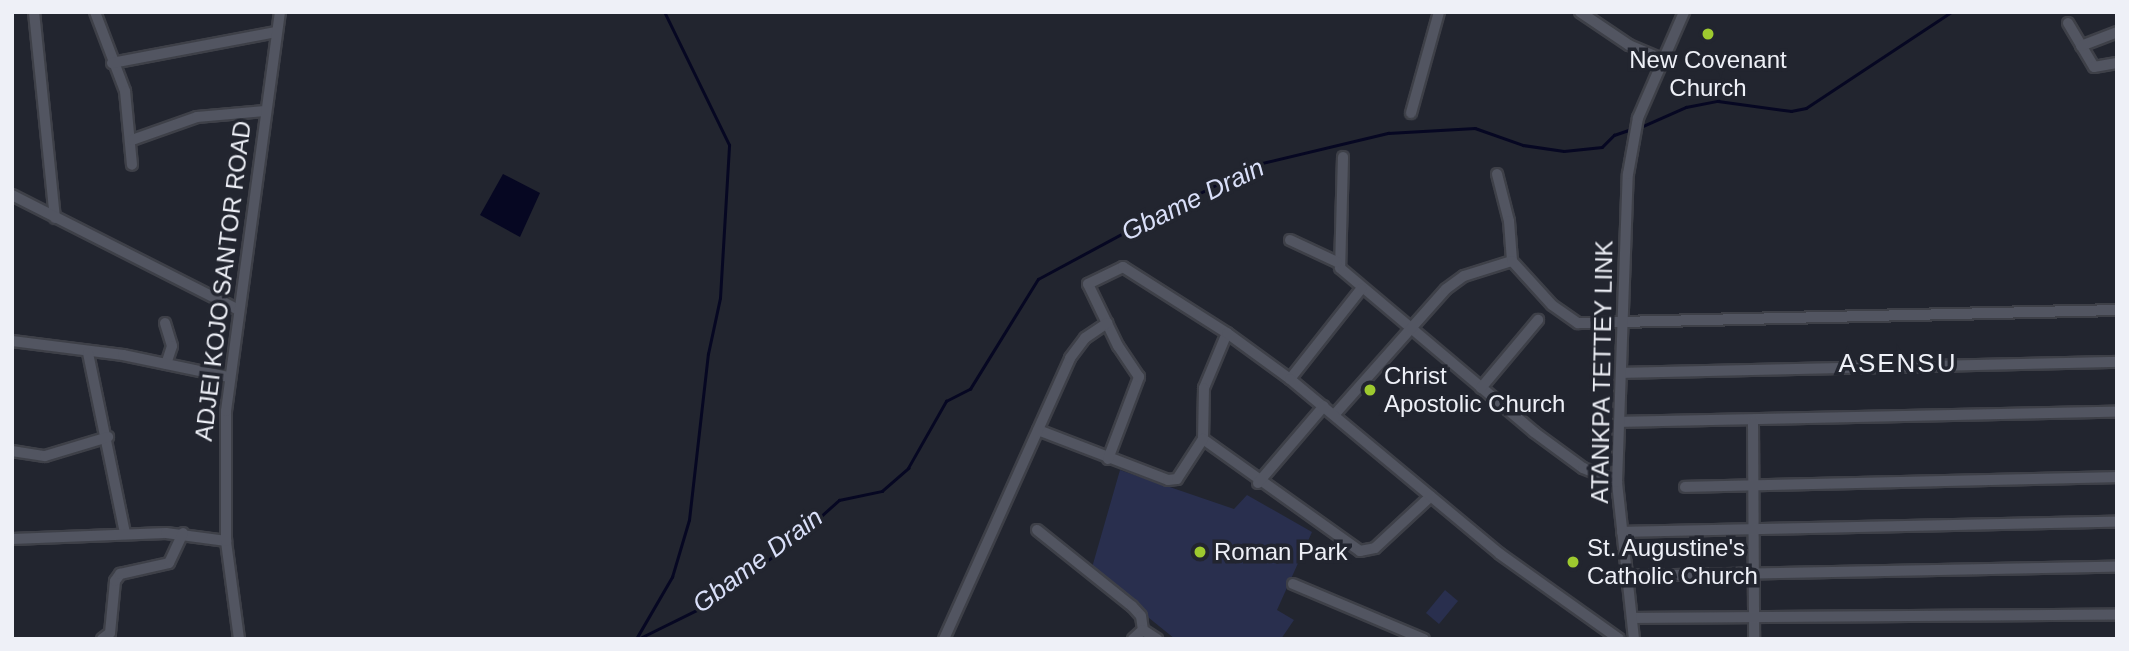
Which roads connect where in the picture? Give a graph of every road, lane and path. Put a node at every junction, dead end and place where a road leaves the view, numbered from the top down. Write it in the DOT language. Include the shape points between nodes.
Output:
graph roads {
  1 [pos="34,12"];
  2 [pos="96,12"];
  3 [pos="280,12"];
  4 [pos="1439,12"];
  5 [pos="1580,12"];
  6 [pos="1684,12"];
  7 [pos="2068,23"];
  8 [pos="276,32"];
  9 [pos="2117,32"];
  10 [pos="2081,46"];
  11 [pos="1662,59"];
  12 [pos="112,63"];
  13 [pos="2117,63"];
  14 [pos="265,111"];
  15 [pos="1411,113"];
  16 [pos="132,140"];
  17 [pos="1343,157"];
  18 [pos="132,165"];
  19 [pos="1497,174"];
  20 [pos="12,195"];
  21 [pos="55,218"];
  22 [pos="1290,240"];
  23 [pos="1513,261"];
  24 [pos="1337,262"];
  25 [pos="1361,289"];
  26 [pos="237,309"];
  27 [pos="2117,310"];
  28 [pos="1538,320"];
  29 [pos="1622,320"];
  30 [pos="165,323"];
  31 [pos="1107,323"];
  32 [pos="1409,328"];
  33 [pos="1227,333"];
  34 [pos="12,341"];
  35 [pos="88,354"];
  36 [pos="2117,362"];
  37 [pos="166,364"];
  38 [pos="1622,373"];
  39 [pos="228,377"];
  40 [pos="1290,379"];
  41 [pos="1481,388"];
  42 [pos="1324,406"];
  43 [pos="2117,412"];
  44 [pos="1335,414"];
  45 [pos="1619,422"];
  46 [pos="1753,422"];
  47 [pos="1038,430"];
  48 [pos="108,437"];
  49 [pos="1203,439"];
  50 [pos="12,451"];
  51 [pos="1108,459"];
  52 [pos="2117,477"];
  53 [pos="1617,482"];
  54 [pos="1258,483"];
  55 [pos="1754,484"];
  56 [pos="1685,487"];
  57 [pos="1431,496"];
  58 [pos="2117,522"];
  59 [pos="1037,530"];
  60 [pos="1755,530"];
  61 [pos="1622,532"];
  62 [pos="125,533"];
  63 [pos="183,533"];
  64 [pos="12,539"];
  65 [pos="226,541"];
  66 [pos="2117,567"];
  67 [pos="1755,574"];
  68 [pos="1626,576"];
  69 [pos="1293,584"];
  70 [pos="2117,615"];
  71 [pos="1632,618"];
  72 [pos="1753,619"];
  73 [pos="1143,630"];
  74 [pos="102,639"];
  75 [pos="239,639"];
  76 [pos="944,639"];
  77 [pos="1133,639"];
  78 [pos="1157,639"];
  79 [pos="1424,639"];
  80 [pos="1619,639"];
  81 [pos="1634,639"];
  82 [pos="1754,639"];
  1 -- 21 [label="street"];
  2 -- 12 [label="street"];
  3 -- 8 [label="street, ADJEI KOJO SANTOR ROAD"];
  4 -- 15 [label="street"];
  5 -- 11 [label="street" via="1629,45"];
  6 -- 11 [label="street, ATANKPA TETTEY LINK"];
  7 -- 10 [label="street"];
  8 -- 12 [label="street"];
  8 -- 14 [label="street, ADJEI KOJO SANTOR ROAD"];
  9 -- 10 [label="street"];
  10 -- 13 [label="street" via="2097,69"];
  11 -- 29 [label="street, ATANKPA TETTEY LINK" via="1631,148"];
  12 -- 16 [label="street" via="125,91"];
  14 -- 16 [label="street" via="197,117"];
  14 -- 26 [label="street, ADJEI KOJO SANTOR ROAD"];
  16 -- 18 [label="street"];
  17 -- 24 [label="street"];
  19 -- 23 [label="street"];
  20 -- 21 [label="street"];
  21 -- 26 [label="street"];
  22 -- 24 [label="street"];
  23 -- 29 [label="street" via="1569,320"];
  23 -- 32 [label="street" via="1464,276"];
  24 -- 25 [label="street"];
  25 -- 32 [label="street"];
  25 -- 40 [label="street"];
  26 -- 39 [label="street, ADJEI KOJO SANTOR ROAD"];
  27 -- 29 [label="street"];
  28 -- 41 [label="street"];
  29 -- 38 [label="street, ATANKPA TETTEY LINK"];
  30 -- 37 [label="street" via="172,346"];
  31 -- 33 [label="street" via="1088,284 1123,267"];
  31 -- 47 [label="street" via="1076,347"];
  31 -- 51 [label="street" via="1139,377"];
  32 -- 41 [label="street"];
  32 -- 44 [label="street"];
  33 -- 40 [label="street"];
  33 -- 49 [label="street" via="1204,388"];
  34 -- 35 [label="street"];
  35 -- 37 [label="street"];
  35 -- 48 [label="street"];
  36 -- 38 [label="street"];
  37 -- 39 [label="street"];
  38 -- 45 [label="street, ATANKPA TETTEY LINK"];
  39 -- 65 [label="street, ADJEI KOJO SANTOR ROAD"];
  40 -- 42 [label="street"];
  41 -- 53 [label="street" via="1583,468"];
  42 -- 44 [label="street"];
  42 -- 54 [label="street"];
  43 -- 46 [label="street"];
  44 -- 57 [label="street"];
  45 -- 46 [label="street"];
  45 -- 53 [label="street, ATANKPA TETTEY LINK"];
  46 -- 55 [label="street"];
  47 -- 51 [label="street"];
  47 -- 76 [label="street"];
  48 -- 50 [label="street" via="45,456"];
  48 -- 62 [label="street"];
  49 -- 51 [label="street" via="1177,479"];
  49 -- 54 [label="street"];
  52 -- 55 [label="street"];
  53 -- 61 [label="street, ATANKPA TETTEY LINK"];
  54 -- 57 [label="street" via="1366,552"];
  55 -- 56 [label="street"];
  55 -- 60 [label="street"];
  57 -- 80 [label="street" via="1500,554"];
  58 -- 60 [label="street"];
  59 -- 73 [label="street" via="1132,606 1141,616"];
  60 -- 61 [label="street"];
  60 -- 67 [label="street"];
  61 -- 68 [label="street, ATANKPA TETTEY LINK"];
  62 -- 63 [label="street"];
  62 -- 64 [label="street"];
  63 -- 65 [label="street"];
  63 -- 74 [label="street" via="169,563 120,573 115,581 110,633"];
  65 -- 75 [label="street, ADJEI KOJO SANTOR ROAD"];
  66 -- 67 [label="street"];
  67 -- 68 [label="street"];
  67 -- 72 [label="street"];
  68 -- 71 [label="street, ATANKPA TETTEY LINK"];
  69 -- 79 [label="street"];
  70 -- 72 [label="street"];
  71 -- 72 [label="street"];
  71 -- 81 [label="street, ATANKPA TETTEY LINK"];
  72 -- 82 [label="street"];
  73 -- 77 [label="street"];
  73 -- 78 [label="street"];
}
